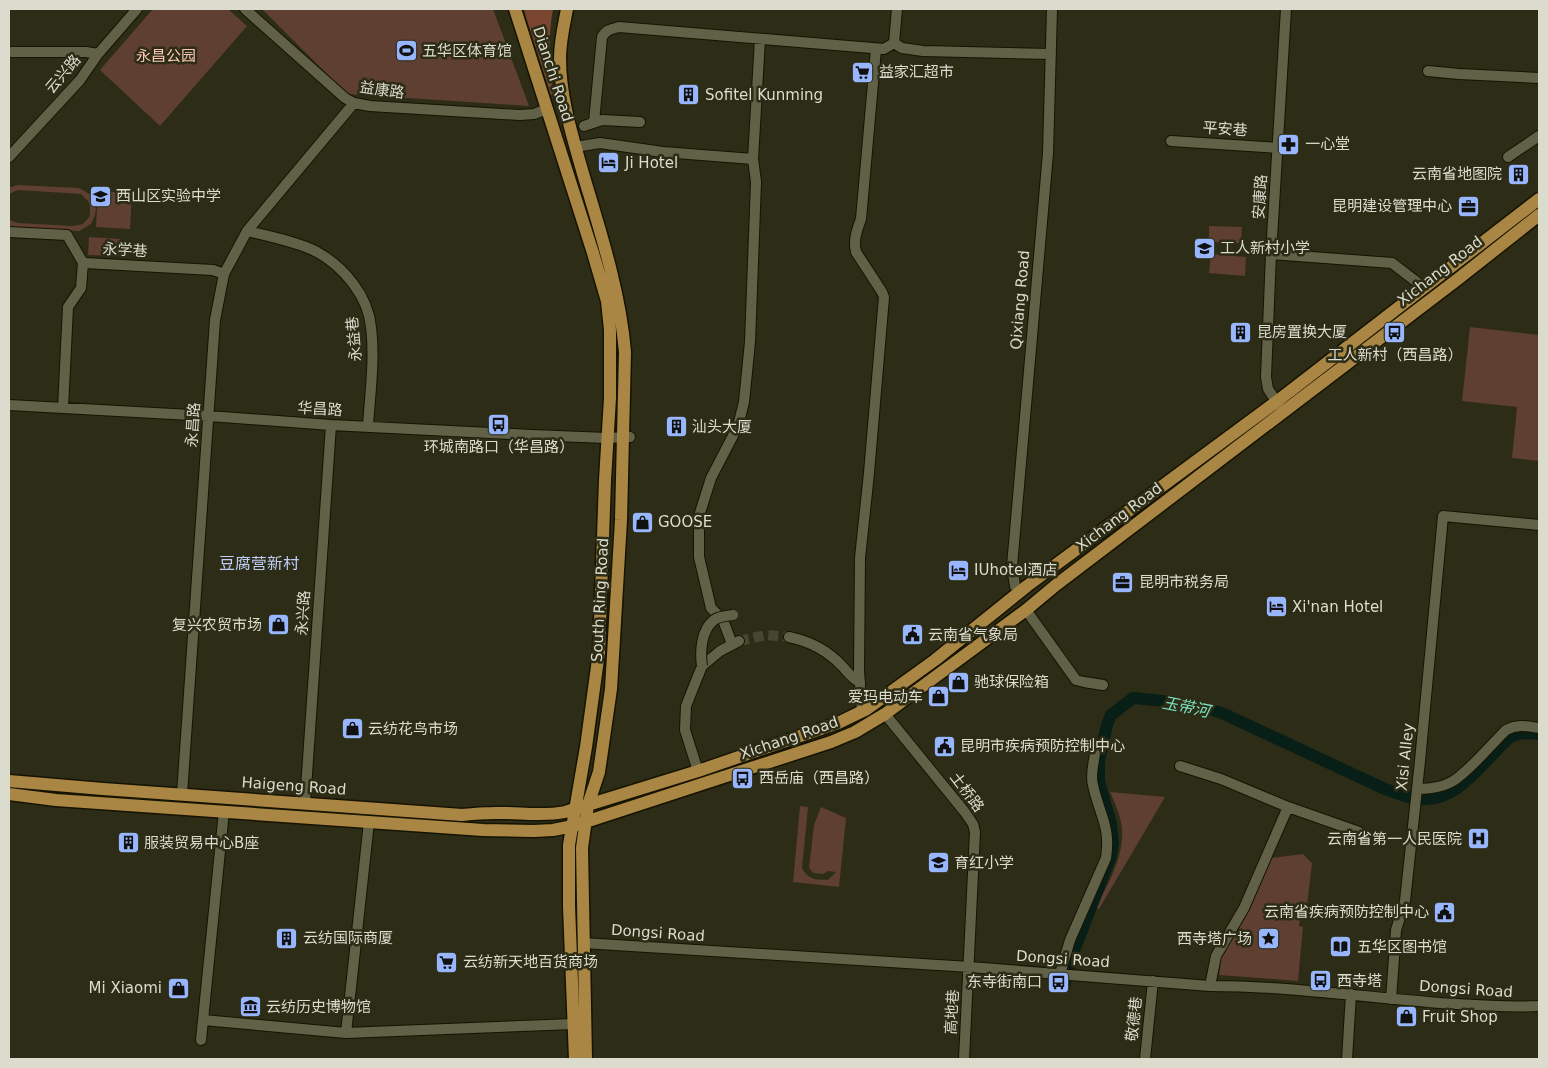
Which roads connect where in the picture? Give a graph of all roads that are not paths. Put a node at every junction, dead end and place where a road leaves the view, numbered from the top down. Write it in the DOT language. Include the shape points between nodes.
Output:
graph roads {
  1 [pos="137,9"];
  2 [pos="245,9"];
  3 [pos="515,9"];
  4 [pos="568,9"];
  5 [pos="897,9"];
  6 [pos="1052,9"];
  7 [pos="1286,9"];
  8 [pos="760,39"];
  9 [pos="894,43"];
  10 [pos="876,49"];
  11 [pos="9,52"];
  12 [pos="98,54"];
  13 [pos="1051,54"];
  14 [pos="1428,71"];
  15 [pos="1539,78"];
  16 [pos="354,103"];
  17 [pos="547,109"];
  18 [pos="640,122"];
  19 [pos="1539,136"];
  20 [pos="1171,141"];
  21 [pos="575,147"];
  22 [pos="1278,148"];
  23 [pos="561,150"];
  24 [pos="9,157"];
  25 [pos="1508,157"];
  26 [pos="753,159"];
  27 [pos="1539,200"];
  28 [pos="1539,215"];
  29 [pos="247,231"];
  30 [pos="9,232"];
  31 [pos="1271,254"];
  32 [pos="83,262"];
  33 [pos="224,274"];
  34 [pos="1422,289"];
  35 [pos="9,405"];
  36 [pos="1279,407"];
  37 [pos="63,408"];
  38 [pos="209,416"];
  39 [pos="330,425"];
  40 [pos="368,426"];
  41 [pos="626,437"];
  42 [pos="607,438"];
  43 [pos="1539,525"];
  44 [pos="1019,593"];
  45 [pos="1026,610"];
  46 [pos="733,615"];
  47 [pos="789,637"];
  48 [pos="702,666"];
  49 [pos="860,682"];
  50 [pos="1103,684"];
  51 [pos="862,711"];
  52 [pos="884,714"];
  53 [pos="1539,728"];
  54 [pos="1095,753"];
  55 [pos="1180,766"];
  56 [pos="698,771"];
  57 [pos="9,781"];
  58 [pos="1417,789"];
  59 [pos="9,794"];
  60 [pos="182,794"];
  61 [pos="305,803"];
  62 [pos="582,807"];
  63 [pos="1288,807"];
  64 [pos="224,811"];
  65 [pos="586,821"];
  66 [pos="368,822"];
  67 [pos="573,826"];
  68 [pos="1359,832"];
  69 [pos="583,943"];
  70 [pos="970,968"];
  71 [pos="1061,974"];
  72 [pos="1152,981"];
  73 [pos="1210,986"];
  74 [pos="1351,994"];
  75 [pos="1391,999"];
  76 [pos="1539,1006"];
  77 [pos="203,1020"];
  78 [pos="574,1024"];
  79 [pos="346,1033"];
  80 [pos="201,1040"];
  81 [pos="575,1059"];
  82 [pos="586,1059"];
  83 [pos="964,1059"];
  84 [pos="1145,1059"];
  85 [pos="1347,1059"];
  1 -- 12 [label="street, 云兴路"];
  2 -- 16 [label="street, 益康路"];
  3 -- 17 [label="main road, Dianchi Road"];
  4 -- 21 [label="main road, Dianchi Road" via="563,25 560,75"];
  5 -- 9 [label="street"];
  6 -- 13 [label="street, Qixiang Road"];
  7 -- 22 [label="street, 安康路"];
  8 -- 10 [label="street"];
  8 -- 18 [label="street" via="619,28 606,31 602,37 589,124 602,120"];
  8 -- 26 [label="street"];
  9 -- 10 [label="street" via="890,47"];
  9 -- 13 [label="street" via="902,48 923,51"];
  10 -- 49 [label="street" via="862,219 855,245 884,298 860,558"];
  11 -- 12 [label="street"];
  12 -- 24 [label="street, 云兴路" via="80,80"];
  13 -- 44 [label="street, Qixiang Road" via="1048,153 1012,566"];
  14 -- 15 [label="street"];
  16 -- 17 [label="street, 益康路" via="520,115"];
  16 -- 29 [label="street, 永昌路"];
  17 -- 23 [label="main road, Dianchi Road"];
  19 -- 25 [label="street"];
  20 -- 22 [label="street, 平安巷"];
  21 -- 26 [label="street" via="600,144"];
  21 -- 41 [label="main road, South Ring Road" via="601,234 623,330"];
  22 -- 31 [label="street, 安康路"];
  23 -- 42 [label="main road, South Ring Road" via="606,300 611,358"];
  26 -- 48 [label="street" via="756,182 750,342 744,402 738,426 711,478 699,516 699,557 711,608 723,620 735,642"];
  27 -- 34 [label="main road, Xichang Road"];
  28 -- 36 [label="main road, Xichang Road"];
  29 -- 33 [label="street, 永昌路"];
  29 -- 40 [label="street, 永益巷" via="316,252 340,269 356,288 366,306 371,326"];
  30 -- 32 [label="street, 永学巷" via="67,235"];
  31 -- 34 [label="street" via="1392,263"];
  31 -- 36 [label="street, 安康路" via="1266,377 1268,388"];
  32 -- 33 [label="street, 永学巷" via="213,270"];
  32 -- 37 [label="street" via="81,288 68,307"];
  33 -- 38 [label="street, 永昌路" via="215,320"];
  34 -- 36 [label="main road, Xichang Road"];
  35 -- 37 [label="street, 华昌路"];
  36 -- 44 [label="main road, Xichang Road"];
  36 -- 45 [label="main road, Xichang Road"];
  37 -- 38 [label="street, 华昌路"];
  38 -- 39 [label="street, 华昌路"];
  38 -- 60 [label="street, 永昌路"];
  39 -- 40 [label="street, 华昌路"];
  39 -- 61 [label="street, 永兴路"];
  40 -- 42 [label="street, 华昌路"];
  41 -- 42 [label="street, 华昌路"];
  41 -- 62 [label="main road, South Ring Road" via="611,689 599,772"];
  42 -- 62 [label="main road, South Ring Road" via="599,652"];
  43 -- 58 [label="street, Xisi Alley" via="1443,516"];
  44 -- 51 [label="main road, Xichang Road" via="935,660"];
  45 -- 50 [label="street" via="1076,680"];
  45 -- 52 [label="main road, Xichang Road"];
  46 -- 48 [label="street, bridge" via="714,620 709,626 702,645"];
  47 -- 49 [label="street" via="820,649"];
  48 -- 56 [label="street" via="686,706 685,730"];
  49 -- 51 [label="street"];
  51 -- 56 [label="main road, Xichang Road" via="838,723"];
  52 -- 65 [label="main road, Xichang Road" via="855,732 830,742"];
  52 -- 70 [label="street, 土桥路" via="973,824"];
  53 -- 58 [label="street" via="1513,726 1460,776 1437,787"];
  54 -- 71 [label="street" via="1092,783 1107,828 1106,858 1070,940"];
  55 -- 63 [label="street"];
  56 -- 62 [label="main road, Xichang Road"];
  57 -- 60 [label="main road, Haigeng Road"];
  58 -- 75 [label="street, Xisi Alley" via="1405,901 1396,930"];
  59 -- 64 [label="main road, Haigeng Road"];
  60 -- 61 [label="main road, Haigeng Road"];
  61 -- 62 [label="main road, Haigeng Road" via="462,814 545,815"];
  62 -- 65 [label="main road, South Ring Road"];
  62 -- 67 [label="main road, South Ring Road"];
  63 -- 68 [label="street"];
  63 -- 73 [label="street" via="1244,908 1216,956"];
  64 -- 66 [label="main road, Haigeng Road"];
  64 -- 77 [label="street"];
  65 -- 67 [label="main road, Xichang Road"];
  65 -- 69 [label="main road, South Ring Road" via="582,848"];
  66 -- 67 [label="main road, Haigeng Road" via="534,831"];
  66 -- 79 [label="street"];
  67 -- 78 [label="main road, South Ring Road" via="569,906"];
  69 -- 70 [label="street, Dongsi Road"];
  69 -- 82 [label="main road, South Ring Road"];
  70 -- 71 [label="street, Dongsi Road"];
  70 -- 83 [label="street, 高地巷"];
  71 -- 72 [label="street, Dongsi Road"];
  72 -- 73 [label="street, Dongsi Road"];
  72 -- 84 [label="street, 敬德巷"];
  73 -- 74 [label="street, Dongsi Road"];
  74 -- 75 [label="street, Dongsi Road"];
  74 -- 85 [label="street"];
  75 -- 76 [label="street, Dongsi Road" via="1500,1007"];
  77 -- 79 [label="street"];
  77 -- 80 [label="street"];
  78 -- 79 [label="street"];
  78 -- 81 [label="main road, South Ring Road"];
}
